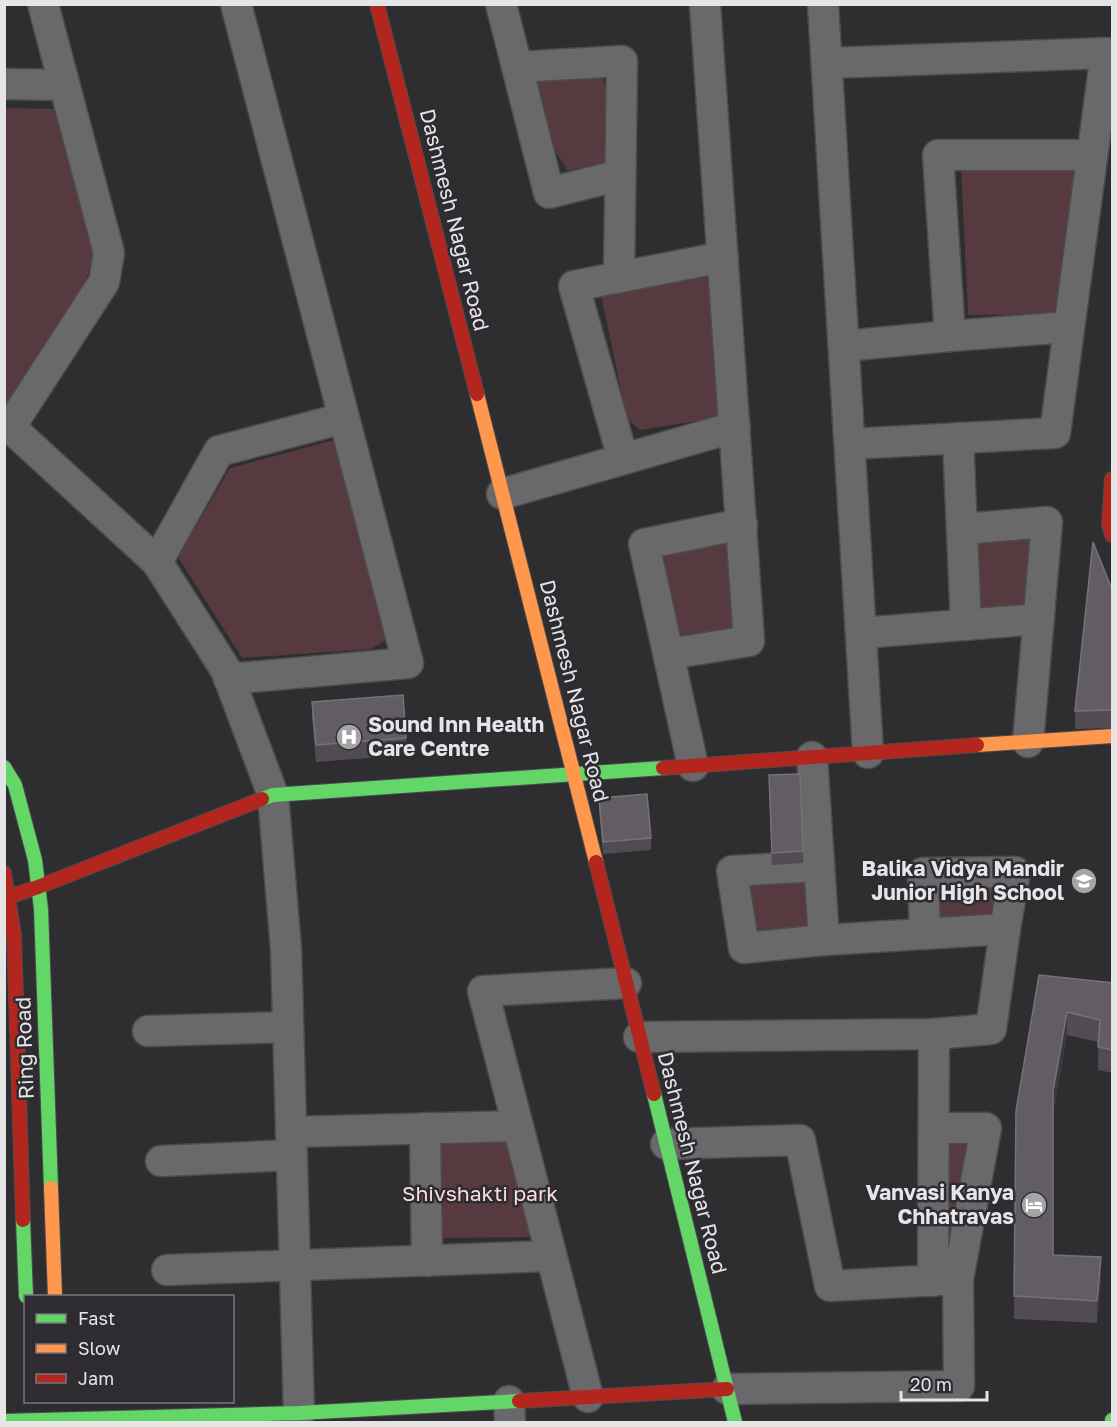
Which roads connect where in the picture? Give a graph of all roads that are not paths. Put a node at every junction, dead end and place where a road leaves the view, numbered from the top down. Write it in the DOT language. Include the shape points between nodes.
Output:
graph roads {
  1 [pos="43,4"];
  2 [pos="236,4"];
  3 [pos="377,4"];
  4 [pos="501,4"];
  5 [pos="705,4"];
  6 [pos="824,4"];
  7 [pos="827,63"];
  8 [pos="517,67"];
  9 [pos="4,84"];
  10 [pos="63,85"];
  11 [pos="1092,154"];
  12 [pos="620,175"];
  13 [pos="723,257"];
  14 [pos="619,277"];
  15 [pos="1069,327"];
  16 [pos="950,336"];
  17 [pos="844,346"];
  18 [pos="344,418"];
  19 [pos="7,426"];
  20 [pos="735,427"];
  21 [pos="958,438"];
  22 [pos="850,444"];
  23 [pos="623,459"];
  24 [pos="1112,492"];
  25 [pos="502,494"];
  26 [pos="742,524"];
  27 [pos="962,529"];
  28 [pos="1113,534"];
  29 [pos="157,562"];
  30 [pos="1039,619"];
  31 [pos="966,625"];
  32 [pos="861,633"];
  33 [pos="669,654"];
  34 [pos="229,679"];
  35 [pos="1113,736"];
  36 [pos="1029,742"];
  37 [pos="868,753"];
  38 [pos="812,757"];
  39 [pos="693,766"];
  40 [pos="4,767"];
  41 [pos="574,774"];
  42 [pos="273,795"];
  43 [pos="819,866"];
  44 [pos="4,873"];
  45 [pos="38,887"];
  46 [pos="8,897"];
  47 [pos="1005,929"];
  48 [pos="925,934"];
  49 [pos="824,940"];
  50 [pos="626,983"];
  51 [pos="288,1027"];
  52 [pos="148,1031"];
  53 [pos="934,1034"];
  54 [pos="639,1037"];
  55 [pos="517,1126"];
  56 [pos="425,1128"];
  57 [pos="934,1128"];
  58 [pos="292,1144"];
  59 [pos="666,1144"];
  60 [pos="161,1161"];
  61 [pos="14,1190"];
  62 [pos="551,1257"];
  63 [pos="427,1261"];
  64 [pos="296,1265"];
  65 [pos="167,1270"];
  66 [pos="946,1280"];
  67 [pos="26,1295"];
  68 [pos="55,1295"];
  69 [pos="727,1389"];
  70 [pos="588,1397"];
  71 [pos="58,1403"];
  72 [pos="510,1412"];
  73 [pos="299,1413"];
  74 [pos="405,1415"];
  75 [pos="30,1418"];
  76 [pos="4,1421"];
  77 [pos="59,1421"];
  78 [pos="735,1422"];
  1 -- 10 [label="street"];
  2 -- 18 [label="street"];
  3 -- 25 [label="street, Dashmesh Nagar Road"];
  4 -- 8 [label="street"];
  5 -- 13 [label="street"];
  6 -- 7 [label="street"];
  7 -- 11 [label="street" via="1106,52"];
  7 -- 17 [label="street"];
  8 -- 12 [label="street" via="549,192"];
  8 -- 12 [label="street" via="622,61"];
  9 -- 10 [label="street"];
  10 -- 19 [label="street" via="110,253 104,282"];
  11 -- 15 [label="street"];
  11 -- 16 [label="street" via="938,156"];
  12 -- 14 [label="street"];
  13 -- 14 [label="street"];
  13 -- 20 [label="street"];
  14 -- 23 [label="street" via="574,286"];
  15 -- 16 [label="street"];
  15 -- 21 [label="street" via="1054,433"];
  16 -- 17 [label="street"];
  17 -- 22 [label="street"];
  18 -- 29 [label="street" via="219,451"];
  18 -- 34 [label="street" via="408,663"];
  19 -- 29 [label="street"];
  20 -- 23 [label="street"];
  20 -- 26 [label="street"];
  21 -- 22 [label="street"];
  21 -- 27 [label="street"];
  22 -- 32 [label="street"];
  23 -- 25 [label="street"];
  24 -- 28 [label="street" via="1109,524"];
  25 -- 41 [label="street, Dashmesh Nagar Road"];
  26 -- 33 [label="street" via="749,641"];
  26 -- 33 [label="street" via="644,544"];
  27 -- 30 [label="street" via="1047,522"];
  27 -- 31 [label="street"];
  29 -- 34 [label="street"];
  30 -- 31 [label="street"];
  30 -- 36 [label="street"];
  31 -- 32 [label="street"];
  32 -- 37 [label="street"];
  33 -- 39 [label="street"];
  34 -- 42 [label="street"];
  35 -- 36 [label="street"];
  36 -- 37 [label="street"];
  37 -- 38 [label="street"];
  38 -- 39 [label="street"];
  38 -- 43 [label="street"];
  39 -- 41 [label="street"];
  40 -- 45 [label="street, Ring Road" via="15,785 35,860"];
  41 -- 42 [label="street"];
  41 -- 50 [label="street, Dashmesh Nagar Road"];
  42 -- 45 [label="street"];
  42 -- 51 [label="street" via="286,949"];
  43 -- 49 [label="street"];
  43 -- 49 [label="street" via="732,871 744,948"];
  44 -- 46 [label="street, Ring Road"];
  45 -- 46 [label="street"];
  45 -- 68 [label="street, Ring Road"];
  46 -- 61 [label="street, Ring Road" via="14,935"];
  47 -- 48 [label="street"];
  47 -- 48 [label="street" via="1015,872 922,873"];
  47 -- 53 [label="street" via="991,1029"];
  48 -- 49 [label="street"];
  50 -- 54 [label="street, Dashmesh Nagar Road"];
  50 -- 55 [label="street" via="483,992"];
  51 -- 52 [label="street"];
  51 -- 58 [label="street"];
  53 -- 54 [label="street"];
  53 -- 57 [label="street"];
  54 -- 59 [label="street, Dashmesh Nagar Road"];
  55 -- 56 [label="street"];
  55 -- 62 [label="street"];
  56 -- 58 [label="street"];
  56 -- 63 [label="street"];
  57 -- 66 [label="street"];
  57 -- 66 [label="street" via="986,1128"];
  58 -- 60 [label="street"];
  58 -- 64 [label="street"];
  59 -- 66 [label="street" via="800,1140 830,1286"];
  59 -- 69 [label="street, Dashmesh Nagar Road"];
  61 -- 67 [label="street, Ring Road"];
  62 -- 63 [label="street"];
  62 -- 70 [label="street"];
  63 -- 64 [label="street"];
  64 -- 65 [label="street"];
  64 -- 73 [label="street"];
  66 -- 69 [label="street" via="959,1386"];
  69 -- 70 [label="street"];
  69 -- 78 [label="street, Dashmesh Nagar Road"];
  70 -- 72 [label="street"];
  71 -- 77 [label="street"];
  72 -- 74 [label="street"];
  73 -- 74 [label="street"];
  73 -- 77 [label="street"];
  75 -- 76 [label="street"];
  75 -- 77 [label="street"];
}
